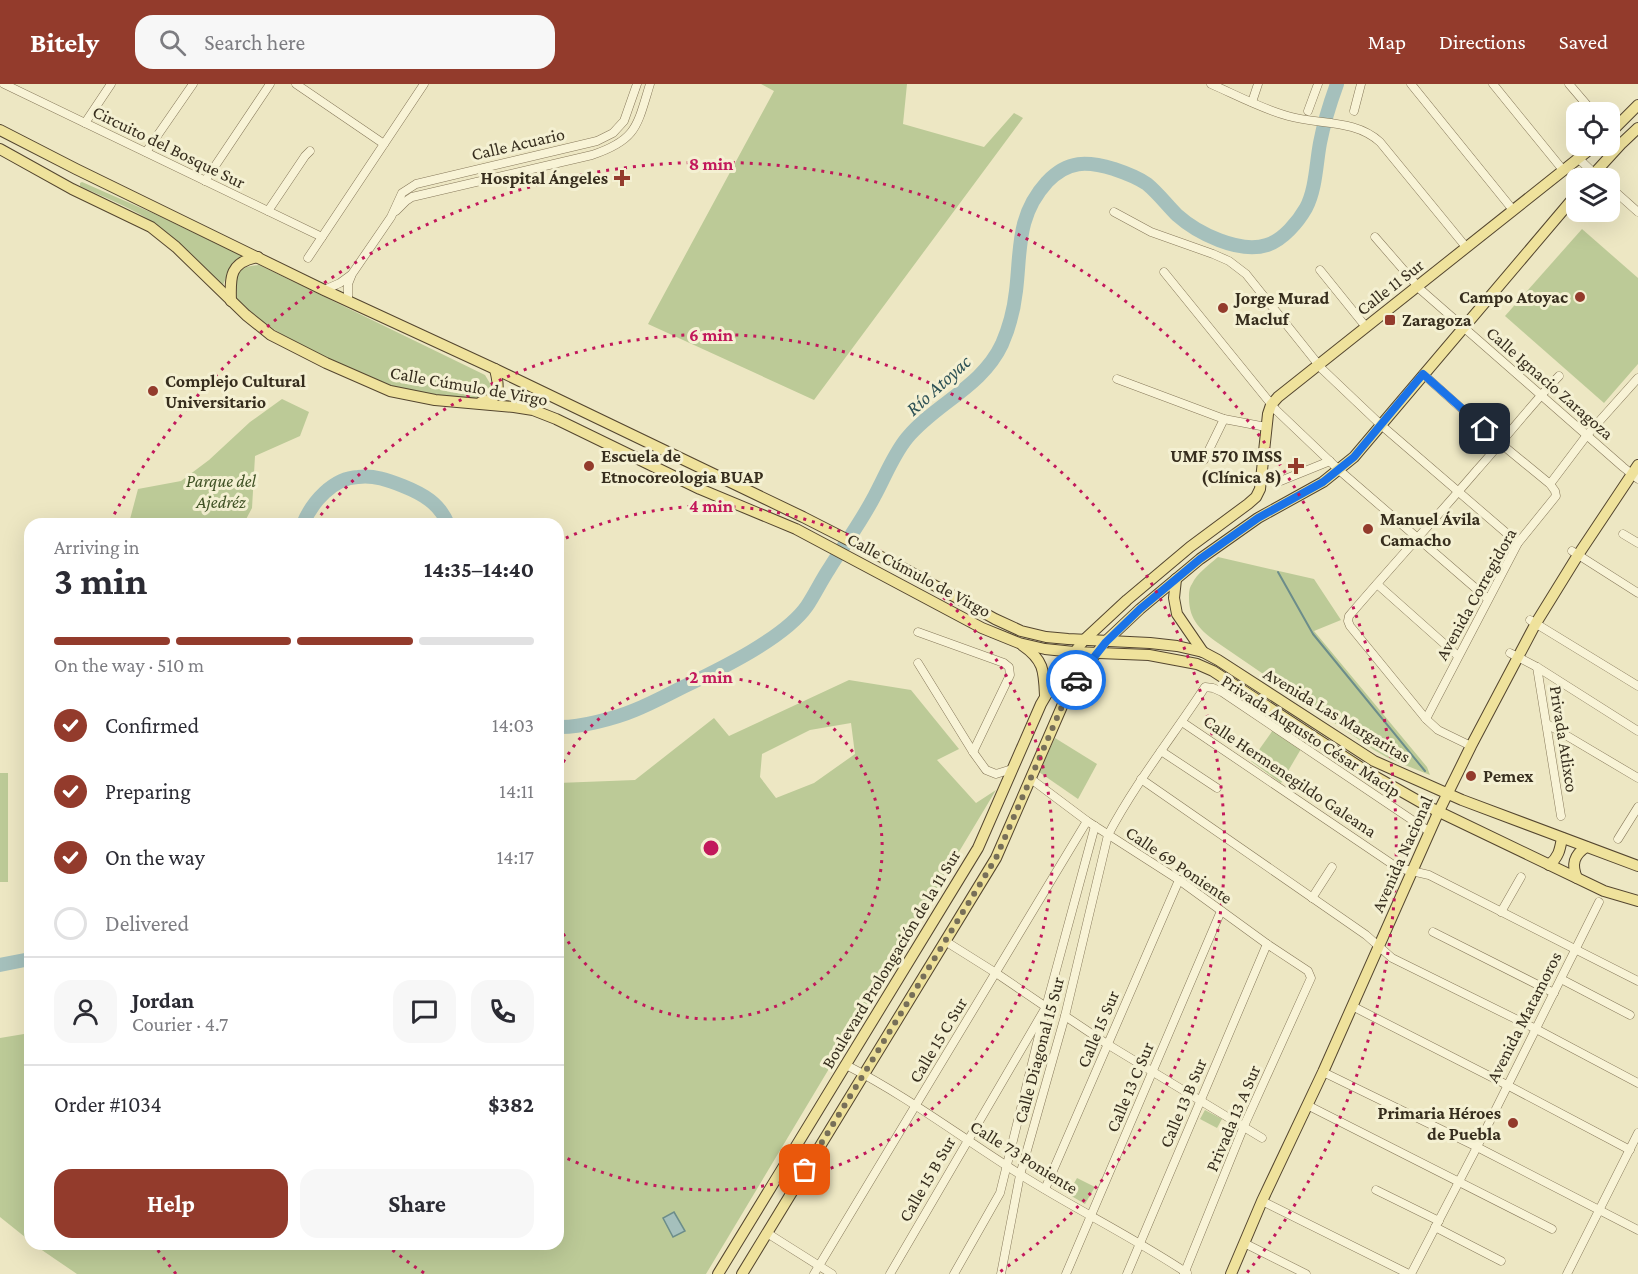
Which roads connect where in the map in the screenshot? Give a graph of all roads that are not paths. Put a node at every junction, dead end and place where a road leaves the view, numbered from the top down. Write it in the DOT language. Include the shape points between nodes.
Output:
graph roads {
  1 [pos="4,84"];
  2 [pos="111,84"];
  3 [pos="193,84"];
  4 [pos="270,84"];
  5 [pos="296,84"];
  6 [pos="424,84"];
  7 [pos="637,84"];
  8 [pos="650,84"];
  9 [pos="1211,84"];
  10 [pos="1258,84"];
  11 [pos="1318,84"];
  12 [pos="1361,84"];
  13 [pos="1411,84"];
  14 [pos="1493,84"];
  15 [pos="1569,84"];
  16 [pos="1252,102"];
  17 [pos="1584,102"];
  18 [pos="1638,105"];
  19 [pos="1308,111"];
  20 [pos="1354,111"];
  21 [pos="85,123"];
  22 [pos="1620,123"];
  23 [pos="1638,128"];
  24 [pos="0,130"];
  25 [pos="384,144"];
  26 [pos="0,149"];
  27 [pos="310,151"];
  28 [pos="146,152"];
  29 [pos="1581,156"];
  30 [pos="1578,158"];
  31 [pos="1587,168"];
  32 [pos="1603,168"];
  33 [pos="76,169"];
  34 [pos="39,170"];
  35 [pos="1563,170"];
  36 [pos="205,181"];
  37 [pos="113,187"];
  38 [pos="72,189"];
  39 [pos="1620,196"];
  40 [pos="1566,207"];
  41 [pos="1513,210"];
  42 [pos="268,211"];
  43 [pos="1114,212"];
  44 [pos="1638,212"];
  45 [pos="391,217"];
  46 [pos="322,237"];
  47 [pos="1375,237"];
  48 [pos="1466,247"];
  49 [pos="258,257"];
  50 [pos="308,258"];
  51 [pos="1320,270"];
  52 [pos="1164,272"];
  53 [pos="352,274"];
  54 [pos="1418,287"];
  55 [pos="324,290"];
  56 [pos="231,301"];
  57 [pos="348,301"];
  58 [pos="1464,326"];
  59 [pos="1366,327"];
  60 [pos="1318,365"];
  61 [pos="495,369"];
  62 [pos="1423,374"];
  63 [pos="1559,376"];
  64 [pos="1638,378"];
  65 [pos="1117,379"];
  66 [pos="1540,395"];
  67 [pos="469,404"];
  68 [pos="1274,408"];
  69 [pos="1224,419"];
  70 [pos="1381,425"];
  71 [pos="1266,427"];
  72 [pos="623,432"];
  73 [pos="590,435"];
  74 [pos="1587,435"];
  75 [pos="1500,443"];
  76 [pos="1638,456"];
  77 [pos="1204,460"];
  78 [pos="1330,461"];
  79 [pos="1339,470"];
  80 [pos="1633,472"];
  81 [pos="1278,482"];
  82 [pos="1550,484"];
  83 [pos="1459,492"];
  84 [pos="1623,534"];
  85 [pos="1418,538"];
  86 [pos="1518,543"];
  87 [pos="1638,543"];
  88 [pos="1575,553"];
  89 [pos="1176,579"];
  90 [pos="1377,584"];
  91 [pos="1638,593"];
  92 [pos="1488,599"];
  93 [pos="1127,600"];
  94 [pos="1140,609"];
  95 [pos="1533,621"];
  96 [pos="918,632"];
  97 [pos="1083,640"];
  98 [pos="1106,642"];
  99 [pos="1019,643"];
  100 [pos="1074,652"];
  101 [pos="1203,652"];
  102 [pos="1096,654"];
  103 [pos="1514,655"];
  104 [pos="1458,656"];
  105 [pos="918,663"];
  106 [pos="1537,667"];
  107 [pos="1638,686"];
  108 [pos="1205,687"];
  109 [pos="1045,697"];
  110 [pos="1426,719"];
  111 [pos="1182,722"];
  112 [pos="1547,724"];
  113 [pos="1638,731"];
  114 [pos="1468,745"];
  115 [pos="1161,751"];
  116 [pos="973,752"];
  117 [pos="1012,769"];
  118 [pos="1638,778"];
  119 [pos="1031,779"];
  120 [pos="1141,779"];
  121 [pos="1217,788"];
  122 [pos="1444,792"];
  123 [pos="1638,807"];
  124 [pos="1438,813"];
  125 [pos="1561,816"];
  126 [pos="1087,821"];
  127 [pos="1095,826"];
  128 [pos="1430,832"];
  129 [pos="1108,835"];
  130 [pos="1562,838"];
  131 [pos="1618,839"];
  132 [pos="1586,847"];
  133 [pos="1549,864"];
  134 [pos="1638,866"];
  135 [pos="1332,867"];
  136 [pos="1412,871"];
  137 [pos="1521,877"];
  138 [pos="1577,878"];
  139 [pos="1179,880"];
  140 [pos="1312,898"];
  141 [pos="1638,901"];
  142 [pos="1599,902"];
  143 [pos="1221,911"];
  144 [pos="1501,912"];
  145 [pos="1433,932"];
  146 [pos="945,940"];
  147 [pos="1268,944"];
  148 [pos="1379,946"];
  149 [pos="1575,950"];
  150 [pos="996,973"];
  151 [pos="1311,975"];
  152 [pos="1561,979"];
  153 [pos="1638,981"];
  154 [pos="1554,993"];
  155 [pos="1352,1006"];
  156 [pos="1046,1007"];
  157 [pos="1630,1015"];
  158 [pos="1065,1016"];
  159 [pos="1536,1029"];
  160 [pos="1107,1044"];
  161 [pos="846,1065"];
  162 [pos="1153,1071"];
  163 [pos="1323,1072"];
  164 [pos="863,1074"];
  165 [pos="1638,1083"];
  166 [pos="1507,1085"];
  167 [pos="1201,1101"];
  168 [pos="1307,1105"];
  169 [pos="915,1106"];
  170 [pos="1244,1126"];
  171 [pos="1638,1133"];
  172 [pos="1262,1138"];
  173 [pos="967,1140"];
  174 [pos="1477,1147"];
  175 [pos="1630,1150"];
  176 [pos="1007,1166"];
  177 [pos="1020,1175"];
  178 [pos="1458,1182"];
  179 [pos="1045,1189"];
  180 [pos="1376,1190"];
  181 [pos="1262,1201"];
  182 [pos="1599,1211"];
  183 [pos="1090,1215"];
  184 [pos="1437,1224"];
  185 [pos="1552,1229"];
  186 [pos="1638,1230"];
  187 [pos="766,1233"];
  188 [pos="1141,1243"];
  189 [pos="1244,1243"];
  190 [pos="1501,1261"];
  191 [pos="819,1266"];
  192 [pos="1185,1273"];
  193 [pos="718,1274"];
  194 [pos="742,1274"];
  195 [pos="814,1274"];
  196 [pos="831,1274"];
  197 [pos="890,1274"];
  198 [pos="954,1274"];
  199 [pos="1001,1274"];
  200 [pos="1066,1274"];
  201 [pos="1127,1274"];
  202 [pos="1231,1274"];
  203 [pos="1306,1274"];
  204 [pos="1410,1274"];
  205 [pos="1568,1274"];
  1 -- 21 [label="street, Circuito del Bosque Sur"];
  2 -- 21 [label="street"];
  3 -- 28 [label="street"];
  4 -- 36 [label="street"];
  5 -- 25 [label="street"];
  6 -- 25 [label="street"];
  7 -- 45 [label="street, Calle Acuario" via="624,121 614,133 597,141 416,184 402,193"];
  8 -- 45 [label="street, Calle Acuario" via="634,129 612,148 412,197"];
  9 -- 16 [label="street"];
  10 -- 16 [label="street"];
  11 -- 19 [label="street"];
  12 -- 20 [label="street"];
  13 -- 41 [label="street"];
  14 -- 35 [label="street"];
  15 -- 17 [label="street"];
  16 -- 48 [label="street" via="1287,116 1347,126 1373,135"];
  18 -- 22 [label="main road"];
  21 -- 28 [label="street, Circuito del Bosque Sur"];
  23 -- 32 [label="main road"];
  24 -- 33 [label="main road, Calle Cúmulo de Virgo"];
  25 -- 46 [label="street"];
  26 -- 34 [label="main road, Calle Cúmulo de Virgo"];
  27 -- 42 [label="street"];
  28 -- 36 [label="street, Circuito del Bosque Sur"];
  29 -- 30 [label="main road, Calle 11 Sur"];
  30 -- 31 [label="street"];
  30 -- 35 [label="main road, Calle 11 Sur"];
  33 -- 34 [label="main road" via="66,177"];
  33 -- 37 [label="main road, Calle Cúmulo de Virgo"];
  34 -- 38 [label="main road, Calle Cúmulo de Virgo"];
  35 -- 41 [label="main road, Calle 11 Sur"];
  36 -- 42 [label="street, Circuito del Bosque Sur"];
  37 -- 38 [label="main road" via="87,177"];
  37 -- 49 [label="main road, Calle Cúmulo de Virgo"];
  38 -- 56 [label="main road, Calle Cúmulo de Virgo" via="151,227"];
  39 -- 44 [label="street"];
  40 -- 58 [label="main road"];
  41 -- 48 [label="main road, Calle 11 Sur"];
  42 -- 46 [label="street, Circuito del Bosque Sur"];
  43 -- 60 [label="street" via="1151,232 1229,261 1246,274"];
  45 -- 53 [label="street, Calle Acuario"];
  46 -- 50 [label="street"];
  47 -- 54 [label="street, Calle Ignacio Zaragoza"];
  48 -- 54 [label="main road, Calle 11 Sur"];
  49 -- 55 [label="main road, Calle Cúmulo de Virgo"];
  49 -- 56 [label="main road" via="246,259 232,273"];
  51 -- 59 [label="street"];
  52 -- 68 [label="street"];
  53 -- 55 [label="street, Calle Acuario"];
  53 -- 57 [label="street, Calle Acuario"];
  54 -- 58 [label="street, Calle Ignacio Zaragoza"];
  54 -- 59 [label="main road, Calle 11 Sur"];
  55 -- 57 [label="main road, Calle Cúmulo de Virgo"];
  56 -- 67 [label="main road, Calle Cúmulo de Virgo" via="271,335 379,387"];
  57 -- 61 [label="main road, Calle Cúmulo de Virgo"];
  58 -- 62 [label="main road"];
  58 -- 66 [label="street, Calle Ignacio Zaragoza"];
  59 -- 60 [label="main road, Calle 11 Sur"];
  60 -- 68 [label="main road, Calle 11 Sur" via="1278,397"];
  60 -- 70 [label="street"];
  61 -- 67 [label="main road" via="497,394 485,402"];
  61 -- 72 [label="main road, Calle Cúmulo de Virgo"];
  62 -- 70 [label="main road"];
  62 -- 75 [label="street"];
  63 -- 66 [label="street"];
  64 -- 74 [label="street, Avenida Corregidora"];
  65 -- 69 [label="street"];
  66 -- 74 [label="street, Calle Ignacio Zaragoza"];
  66 -- 75 [label="street"];
  67 -- 73 [label="main road, Calle Cúmulo de Virgo" via="533,410"];
  68 -- 71 [label="main road"];
  68 -- 78 [label="street"];
  69 -- 71 [label="street"];
  69 -- 77 [label="street"];
  70 -- 79 [label="main road"];
  70 -- 83 [label="street"];
  71 -- 93 [label="main road" via="1256,497"];
  72 -- 73 [label="main road" via="616,442"];
  72 -- 97 [label="main road, Calle Cúmulo de Virgo" via="803,517 1021,631"];
  73 -- 99 [label="main road, Calle Cúmulo de Virgo" via="796,530 982,628"];
  74 -- 80 [label="street, Calle Ignacio Zaragoza"];
  74 -- 82 [label="street, Avenida Corregidora"];
  75 -- 82 [label="street"];
  75 -- 83 [label="street"];
  76 -- 80 [label="main road, Avenida Nacional"];
  78 -- 79 [label="street"];
  78 -- 81 [label="street"];
  79 -- 85 [label="street"];
  79 -- 89 [label="main road" via="1258,518"];
  80 -- 88 [label="main road, Avenida Nacional"];
  82 -- 86 [label="street, Avenida Corregidora" via="1556,496"];
  83 -- 85 [label="street"];
  83 -- 86 [label="street"];
  84 -- 87 [label="street"];
  85 -- 90 [label="street"];
  85 -- 92 [label="street"];
  86 -- 92 [label="street, Avenida Corregidora"];
  88 -- 91 [label="street"];
  88 -- 95 [label="main road, Avenida Nacional"];
  89 -- 94 [label="main road"];
  89 -- 101 [label="main road" via="1177,614"];
  90 -- 104 [label="street"];
  90 -- 110 [label="street" via="1348,621"];
  92 -- 104 [label="street, Avenida Corregidora"];
  93 -- 94 [label="main road"];
  93 -- 97 [label="main road"];
  94 -- 98 [label="main road"];
  95 -- 103 [label="main road, Avenida Nacional"];
  95 -- 107 [label="street"];
  96 -- 116 [label="street" via="1009,667 1010,675"];
  97 -- 98 [label="main road, Avenida Las Margaritas"];
  97 -- 100 [label="main road"];
  98 -- 101 [label="main road, Avenida Las Margaritas" via="1150,643"];
  98 -- 102 [label="main road"];
  99 -- 100 [label="main road, Calle Cúmulo de Virgo"];
  99 -- 109 [label="main road" via="1042,667"];
  100 -- 102 [label="main road, Calle Cúmulo de Virgo"];
  100 -- 109 [label="main road, Boulevard Prolongación de la 11 Sur"];
  101 -- 122 [label="main road, Avenida Las Margaritas" via="1374,761"];
  102 -- 119 [label="main road, Boulevard Prolongación de la 11 Sur" via="1063,704"];
  102 -- 124 [label="main road, Avenida Las Margaritas" via="1149,655 1213,671"];
  103 -- 106 [label="street"];
  103 -- 114 [label="main road, Avenida Nacional"];
  104 -- 110 [label="street, Avenida Corregidora"];
  105 -- 116 [label="street"];
  106 -- 112 [label="street, Privada Atlixco"];
  106 -- 113 [label="street"];
  108 -- 111 [label="street, Calle Diagonal 15 Sur"];
  108 -- 128 [label="street, Privada Augusto César Macip" via="1222,692"];
  109 -- 117 [label="main road, Boulevard Prolongación de la 11 Sur"];
  110 -- 114 [label="street" via="1438,730"];
  111 -- 115 [label="street, Calle Diagonal 15 Sur"];
  111 -- 136 [label="street, Calle Hermenegildo Galeana" via="1395,866"];
  112 -- 118 [label="street"];
  112 -- 125 [label="street, Privada Atlixco"];
  114 -- 122 [label="main road, Avenida Nacional"];
  115 -- 120 [label="street, Calle Diagonal 15 Sur"];
  115 -- 121 [label="street"];
  116 -- 117 [label="street" via="990,772"];
  117 -- 161 [label="main road, Boulevard Prolongación de la 11 Sur" via="978,848"];
  119 -- 126 [label="street, Calle 69 Poniente"];
  119 -- 146 [label="main road, Boulevard Prolongación de la 11 Sur" via="996,858"];
  120 -- 129 [label="street, Calle Diagonal 15 Sur"];
  120 -- 140 [label="street"];
  122 -- 124 [label="main road, Avenida Nacional"];
  122 -- 130 [label="main road, Avenida Las Margaritas"];
  123 -- 131 [label="street"];
  124 -- 128 [label="main road, Avenida Nacional"];
  124 -- 133 [label="main road, Avenida Las Margaritas"];
  126 -- 127 [label="street, Calle 69 Poniente"];
  126 -- 150 [label="street, Calle 15 C Sur"];
  127 -- 129 [label="street, Calle 69 Poniente"];
  127 -- 156 [label="street, Calle Diagonal 15 Sur"];
  128 -- 136 [label="main road, Avenida Nacional"];
  129 -- 139 [label="street, Calle 69 Poniente"];
  129 -- 158 [label="street, Calle Diagonal 15 Sur"];
  130 -- 132 [label="main road, Avenida Las Margaritas"];
  130 -- 133 [label="main road" via="1556,860"];
  132 -- 134 [label="main road, Avenida Las Margaritas"];
  132 -- 138 [label="main road" via="1574,861"];
  133 -- 138 [label="main road, Avenida Las Margaritas"];
  135 -- 140 [label="street"];
  136 -- 144 [label="street, Calle Hermenegildo Galeana" via="1429,875"];
  136 -- 148 [label="main road, Avenida Nacional"];
  137 -- 144 [label="street"];
  138 -- 141 [label="main road, Avenida Las Margaritas"];
  139 -- 143 [label="street, Calle 69 Poniente"];
  139 -- 160 [label="street, Calle 15 Sur"];
  140 -- 148 [label="street"];
  142 -- 149 [label="street, Avenida Matamoros"];
  143 -- 147 [label="street, Calle 69 Poniente"];
  143 -- 162 [label="street, Calle 13 C Sur"];
  144 -- 149 [label="street, Calle Hermenegildo Galeana"];
  145 -- 154 [label="street"];
  146 -- 150 [label="street"];
  146 -- 164 [label="main road, Boulevard Prolongación de la 11 Sur"];
  147 -- 151 [label="street, Calle 69 Poniente"];
  147 -- 167 [label="street, Calle 13 B Sur"];
  148 -- 155 [label="main road, Avenida Nacional"];
  148 -- 159 [label="street" via="1392,958"];
  149 -- 152 [label="street, Avenida Matamoros"];
  149 -- 153 [label="street, Calle Hermenegildo Galeana"];
  150 -- 156 [label="street"];
  150 -- 169 [label="street, Calle 15 C Sur"];
  151 -- 170 [label="street, Privada 13 A Sur"];
  152 -- 154 [label="street, Avenida Matamoros"];
  152 -- 157 [label="street"];
  154 -- 159 [label="street, Avenida Matamoros"];
  155 -- 163 [label="main road, Avenida Nacional"];
  155 -- 166 [label="street"];
  156 -- 173 [label="street, Calle 15 B Sur"];
  156 -- 176 [label="street, Calle Diagonal 15 Sur"];
  158 -- 160 [label="street"];
  158 -- 177 [label="street, Calle Diagonal 15 Sur"];
  159 -- 165 [label="street"];
  159 -- 166 [label="street, Avenida Matamoros"];
  160 -- 162 [label="street"];
  160 -- 179 [label="street, Calle 15 Sur"];
  161 -- 164 [label="street, Calle 73 Poniente"];
  161 -- 193 [label="main road, Boulevard Prolongación de la 11 Sur"];
  162 -- 167 [label="street"];
  162 -- 183 [label="street, Calle 13 C Sur"];
  163 -- 168 [label="main road, Avenida Nacional"];
  163 -- 174 [label="street"];
  164 -- 169 [label="street, Calle 73 Poniente"];
  164 -- 187 [label="main road, Boulevard Prolongación de la 11 Sur"];
  166 -- 174 [label="street, Avenida Matamoros"];
  166 -- 175 [label="street"];
  167 -- 170 [label="street"];
  167 -- 188 [label="street, Calle 13 B Sur"];
  168 -- 178 [label="street"];
  168 -- 181 [label="main road, Avenida Nacional"];
  169 -- 173 [label="street, Calle 73 Poniente"];
  169 -- 191 [label="street, Calle 15 C Sur"];
  170 -- 172 [label="street"];
  170 -- 192 [label="street, Privada 13 A Sur"];
  171 -- 175 [label="street"];
  173 -- 176 [label="street, Calle 73 Poniente"];
  173 -- 197 [label="street, Calle 15 B Sur"];
  174 -- 178 [label="street, Avenida Matamoros"];
  174 -- 182 [label="street"];
  175 -- 182 [label="street"];
  176 -- 177 [label="street, Calle 73 Poniente"];
  176 -- 198 [label="street, Calle Diagonal 15 Sur" via="998,1198"];
  177 -- 179 [label="street, Calle 73 Poniente"];
  177 -- 199 [label="street, Calle Diagonal 15 Sur"];
  178 -- 184 [label="street, Avenida Matamoros"];
  178 -- 185 [label="street"];
  179 -- 183 [label="street, Calle 73 Poniente"];
  180 -- 184 [label="street"];
  181 -- 189 [label="main road, Avenida Nacional"];
  181 -- 204 [label="street"];
  182 -- 186 [label="street"];
  182 -- 205 [label="street"];
  183 -- 188 [label="street, Calle 73 Poniente"];
  183 -- 200 [label="street, Calle 13 C Sur"];
  184 -- 190 [label="street"];
  184 -- 204 [label="street, Avenida Matamoros"];
  187 -- 191 [label="street"];
  187 -- 194 [label="main road, Boulevard Prolongación de la 11 Sur"];
  188 -- 192 [label="street, Calle 73 Poniente"];
  188 -- 201 [label="street, Calle 13 B Sur"];
  189 -- 202 [label="main road, Avenida Nacional"];
  189 -- 203 [label="street"];
  191 -- 195 [label="street, Calle 15 C Sur"];
  191 -- 196 [label="street"];
}
